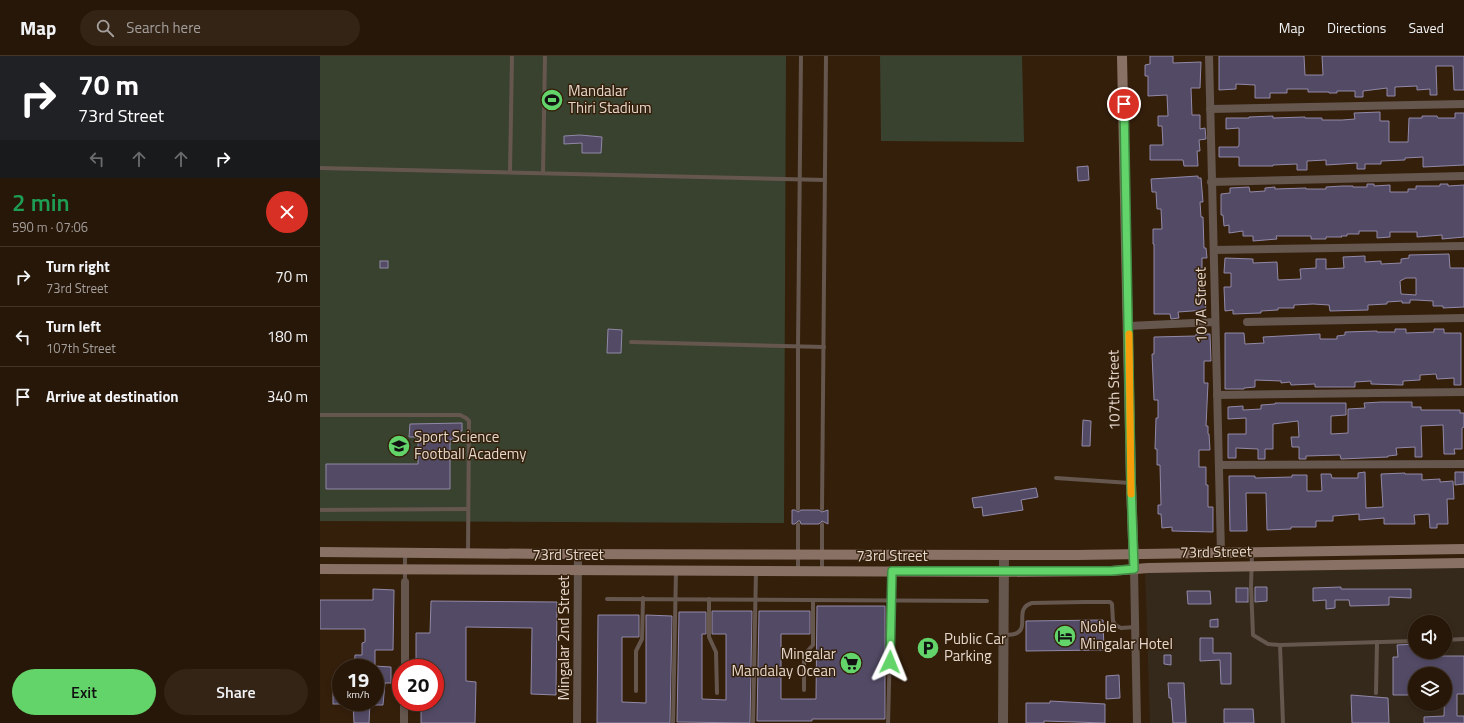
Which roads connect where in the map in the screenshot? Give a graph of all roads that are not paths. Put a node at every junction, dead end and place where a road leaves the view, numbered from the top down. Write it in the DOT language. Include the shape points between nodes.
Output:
graph roads {
  1 [pos="512,56"];
  2 [pos="546,56"];
  3 [pos="802,56"];
  4 [pos="826,56"];
  5 [pos="1122,56"];
  6 [pos="1209,56"];
  7 [pos="1464,104"];
  8 [pos="1210,109"];
  9 [pos="320,168"];
  10 [pos="510,172"];
  11 [pos="544,173"];
  12 [pos="1464,176"];
  13 [pos="800,180"];
  14 [pos="825,180"];
  15 [pos="1211,182"];
  16 [pos="1464,246"];
  17 [pos="1214,250"];
  18 [pos="1464,318"];
  19 [pos="1215,322"];
  20 [pos="1247,322"];
  21 [pos="1128,326"];
  22 [pos="631,342"];
  23 [pos="798,346"];
  24 [pos="824,347"];
  25 [pos="1464,392"];
  26 [pos="1217,395"];
  27 [pos="320,415"];
  28 [pos="1464,464"];
  29 [pos="1219,465"];
  30 [pos="1056,478"];
  31 [pos="1131,483"];
  32 [pos="468,509"];
  33 [pos="798,509"];
  34 [pos="320,510"];
  35 [pos="822,510"];
  36 [pos="798,524"];
  37 [pos="822,524"];
  38 [pos="1464,549"];
  39 [pos="320,552"];
  40 [pos="1252,552"];
  41 [pos="405,553"];
  42 [pos="468,553"];
  43 [pos="1221,553"];
  44 [pos="578,554"];
  45 [pos="798,554"];
  46 [pos="822,554"];
  47 [pos="1134,554"];
  48 [pos="1004,555"];
  49 [pos="1464,563"];
  50 [pos="1252,567"];
  51 [pos="320,569"];
  52 [pos="405,569"];
  53 [pos="1134,569"];
  54 [pos="578,570"];
  55 [pos="676,570"];
  56 [pos="756,570"];
  57 [pos="798,571"];
  58 [pos="822,571"];
  59 [pos="892,571"];
  60 [pos="1004,572"];
  61 [pos="405,582"];
  62 [pos="643,598"];
  63 [pos="677,598"];
  64 [pos="607,599"];
  65 [pos="709,599"];
  66 [pos="755,600"];
  67 [pos="813,600"];
  68 [pos="891,601"];
  69 [pos="987,601"];
  70 [pos="1135,627"];
  71 [pos="1004,635"];
  72 [pos="1464,639"];
  73 [pos="1452,640"];
  74 [pos="1408,641"];
  75 [pos="1377,642"];
  76 [pos="1280,645"];
  77 [pos="405,659"];
  78 [pos="804,690"];
  79 [pos="636,691"];
  80 [pos="717,693"];
  81 [pos="1376,693"];
  82 [pos="404,711"];
  83 [pos="404,723"];
  84 [pos="577,723"];
  85 [pos="673,723"];
  86 [pos="753,723"];
  87 [pos="888,723"];
  88 [pos="1003,723"];
  89 [pos="1137,723"];
  90 [pos="1283,723"];
  1 -- 10 [label="lane"];
  2 -- 11 [label="lane"];
  3 -- 13 [label="lane"];
  4 -- 14 [label="lane"];
  5 -- 21 [label="main road, 107th Street"];
  6 -- 8 [label="street, 107A Street"];
  7 -- 8 [label="street"];
  8 -- 15 [label="street, 107A Street"];
  9 -- 10 [label="lane"];
  10 -- 11 [label="lane"];
  11 -- 13 [label="lane"];
  12 -- 15 [label="street"];
  13 -- 14 [label="lane"];
  13 -- 23 [label="lane"];
  14 -- 24 [label="lane"];
  15 -- 17 [label="street, 107A Street"];
  16 -- 17 [label="street"];
  17 -- 19 [label="street, 107A Street"];
  18 -- 20 [label="street"];
  19 -- 21 [label="street"];
  19 -- 26 [label="street, 107A Street"];
  21 -- 31 [label="main road, 107th Street"];
  22 -- 23 [label="lane"];
  23 -- 24 [label="lane"];
  23 -- 33 [label="lane"];
  24 -- 35 [label="lane"];
  25 -- 26 [label="street"];
  26 -- 29 [label="street, 107A Street"];
  27 -- 32 [label="lane" via="460,415 466,418"];
  28 -- 29 [label="street"];
  29 -- 43 [label="street, 107A Street"];
  30 -- 31 [label="lane"];
  31 -- 47 [label="main road, 107th Street"];
  32 -- 34 [label="lane"];
  32 -- 42 [label="lane"];
  36 -- 45 [label="lane"];
  37 -- 46 [label="lane"];
  38 -- 40 [label="main road, 73rd Street"];
  39 -- 41 [label="main road, 73rd Street"];
  40 -- 43 [label="main road, 73rd Street"];
  40 -- 50 [label="lane"];
  41 -- 42 [label="main road, 73rd Street"];
  41 -- 52 [label="lane"];
  42 -- 44 [label="main road, 73rd Street"];
  43 -- 47 [label="main road, 73rd Street"];
  44 -- 45 [label="main road, 73rd Street"];
  44 -- 54 [label="street, Mingalar 2nd Street"];
  45 -- 46 [label="main road, 73rd Street"];
  45 -- 57 [label="lane"];
  46 -- 48 [label="main road, 73rd Street"];
  46 -- 58 [label="lane"];
  47 -- 48 [label="main road, 73rd Street"];
  47 -- 53 [label="main road, 107th Street"];
  48 -- 60 [label="street"];
  49 -- 50 [label="main road, 73rd Street"];
  50 -- 53 [label="main road, 73rd Street"];
  50 -- 76 [label="lane" via="1253,636 1268,644"];
  51 -- 52 [label="main road, 73rd Street"];
  52 -- 54 [label="main road, 73rd Street"];
  52 -- 61 [label="lane"];
  53 -- 60 [label="main road, 73rd Street"];
  53 -- 70 [label="street, 107th Street"];
  54 -- 55 [label="main road, 73rd Street"];
  54 -- 84 [label="street, Mingalar 2nd Street"];
  55 -- 56 [label="main road, 73rd Street"];
  55 -- 63 [label="lane"];
  56 -- 57 [label="main road, 73rd Street"];
  56 -- 66 [label="lane"];
  57 -- 58 [label="main road, 73rd Street"];
  58 -- 59 [label="main road, 73rd Street"];
  59 -- 60 [label="main road, 73rd Street"];
  59 -- 68 [label="lane"];
  60 -- 71 [label="street"];
  61 -- 77 [label="street"];
  62 -- 63 [label="lane"];
  62 -- 64 [label="lane"];
  62 -- 79 [label="lane" via="642,639 636,651"];
  63 -- 65 [label="lane"];
  63 -- 85 [label="lane"];
  65 -- 66 [label="lane"];
  65 -- 80 [label="lane" via="709,637 716,652"];
  66 -- 67 [label="lane"];
  66 -- 86 [label="lane"];
  67 -- 68 [label="lane"];
  67 -- 78 [label="lane" via="813,645 804,655"];
  68 -- 69 [label="lane"];
  68 -- 87 [label="lane"];
  70 -- 71 [label="lane" via="1121,628 1115,625 1110,602 1032,603 1023,608 1018,633"];
  70 -- 89 [label="street, 107th Street"];
  71 -- 88 [label="street"];
  72 -- 73 [label="lane"];
  74 -- 75 [label="lane"];
  75 -- 76 [label="lane"];
  75 -- 81 [label="lane"];
  76 -- 90 [label="lane"];
  82 -- 83 [label="street"];
}
